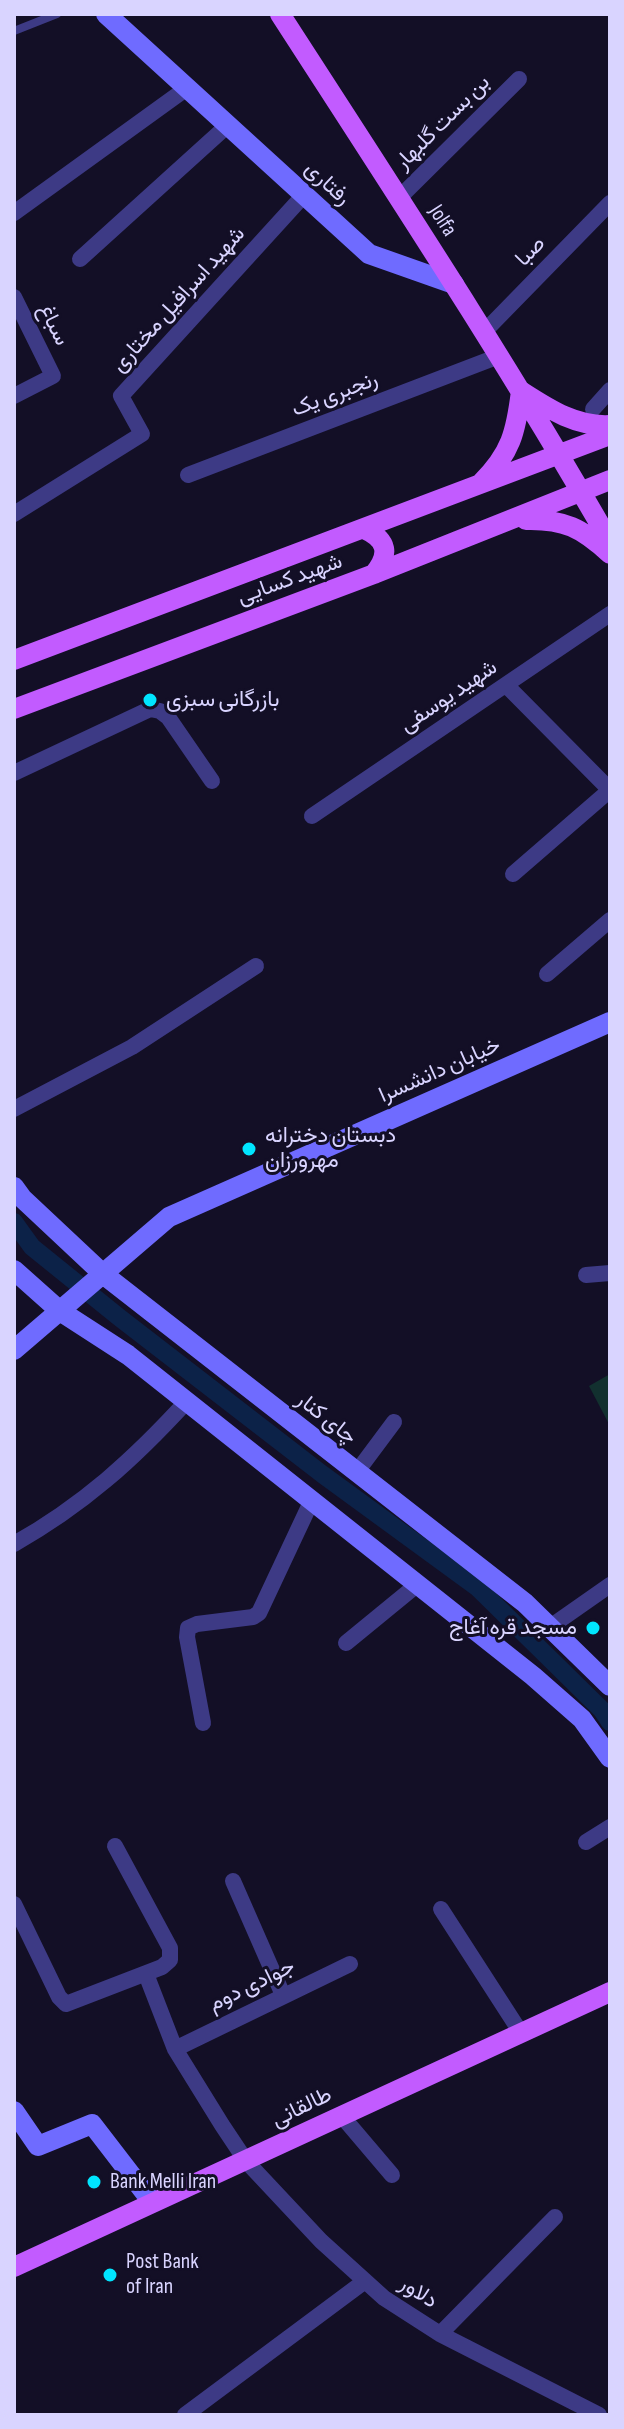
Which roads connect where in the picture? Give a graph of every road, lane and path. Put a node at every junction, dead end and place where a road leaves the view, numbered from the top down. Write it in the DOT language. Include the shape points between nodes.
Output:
graph roads {
  1 [pos="57,14"];
  2 [pos="106,14"];
  3 [pos="280,14"];
  4 [pos="14,31"];
  5 [pos="519,79"];
  6 [pos="187,88"];
  7 [pos="228,125"];
  8 [pos="304,195"];
  9 [pos="399,198"];
  10 [pos="610,203"];
  11 [pos="14,213"];
  12 [pos="80,259"];
  13 [pos="454,284"];
  14 [pos="14,297"];
  15 [pos="484,332"];
  16 [pos="499,356"];
  17 [pos="610,390"];
  18 [pos="521,391"];
  19 [pos="14,396"];
  20 [pos="593,409"];
  21 [pos="610,425"];
  22 [pos="610,435"];
  23 [pos="561,455"];
  24 [pos="188,475"];
  25 [pos="610,480"];
  26 [pos="478,486"];
  27 [pos="581,492"];
  28 [pos="14,514"];
  29 [pos="514,520"];
  30 [pos="364,529"];
  31 [pos="610,542"];
  32 [pos="610,554"];
  33 [pos="374,574"];
  34 [pos="610,614"];
  35 [pos="14,660"];
  36 [pos="506,685"];
  37 [pos="14,709"];
  38 [pos="14,773"];
  39 [pos="212,781"];
  40 [pos="610,790"];
  41 [pos="312,816"];
  42 [pos="513,874"];
  43 [pos="610,920"];
  44 [pos="256,966"];
  45 [pos="547,974"];
  46 [pos="610,1022"];
  47 [pos="14,1109"];
  48 [pos="14,1187"];
  49 [pos="14,1270"];
  50 [pos="610,1273"];
  51 [pos="103,1274"];
  52 [pos="586,1275"];
  53 [pos="60,1311"];
  54 [pos="14,1350"];
  55 [pos="187,1401"];
  56 [pos="394,1422"];
  57 [pos="356,1473"];
  58 [pos="312,1500"];
  59 [pos="14,1544"];
  60 [pos="418,1584"];
  61 [pos="610,1585"];
  62 [pos="550,1627"];
  63 [pos="346,1643"];
  64 [pos="610,1686"];
  65 [pos="203,1723"];
  66 [pos="610,1758"];
  67 [pos="610,1827"];
  68 [pos="586,1842"];
  69 [pos="115,1846"];
  70 [pos="233,1881"];
  71 [pos="14,1904"];
  72 [pos="441,1909"];
  73 [pos="350,1964"];
  74 [pos="146,1974"];
  75 [pos="610,1992"];
  76 [pos="283,1995"];
  77 [pos="521,2033"];
  78 [pos="175,2049"];
  79 [pos="14,2111"];
  80 [pos="341,2115"];
  81 [pos="246,2161"];
  82 [pos="392,2175"];
  83 [pos="152,2202"];
  84 [pos="555,2217"];
  85 [pos="14,2267"];
  86 [pos="365,2281"];
  87 [pos="440,2334"];
  88 [pos="185,2415"];
  89 [pos="599,2415"];
  1 -- 4 [label="lane"];
  2 -- 6 [label="street, رفتاری"];
  3 -- 9 [label="main road, Jolfa"];
  5 -- 9 [label="street, بن بست گلبهار"];
  6 -- 7 [label="street, رفتاری"];
  6 -- 11 [label="street"];
  7 -- 8 [label="street, رفتاری"];
  7 -- 12 [label="street"];
  8 -- 13 [label="street, رفتاری" via="369,254"];
  8 -- 28 [label="street, شهید اسرافیل مختاری" via="121,396 142,434"];
  9 -- 13 [label="main road, Jolfa"];
  10 -- 15 [label="street, صبا"];
  13 -- 15 [label="main road, Jolfa"];
  14 -- 19 [label="street, سباغ" via="53,376"];
  15 -- 16 [label="main road, Jolfa"];
  16 -- 18 [label="main road, Jolfa"];
  16 -- 24 [label="street, رنجبری یک"];
  17 -- 20 [label="street"];
  18 -- 21 [label="main road" via="573,420"];
  18 -- 23 [label="main road, Jolfa"];
  18 -- 26 [label="main road" via="511,446"];
  22 -- 23 [label="main road, شهید کسایی"];
  23 -- 26 [label="main road, شهید کسایی"];
  23 -- 27 [label="main road, Jolfa"];
  25 -- 27 [label="main road, شهید کسایی"];
  26 -- 30 [label="main road, شهید کسایی"];
  27 -- 29 [label="main road, شهید کسایی"];
  27 -- 31 [label="main road, Jolfa"];
  29 -- 32 [label="main road" via="550,519 569,525"];
  29 -- 33 [label="main road, شهید کسایی"];
  30 -- 33 [label="main road" via="377,535 385,548 383,563"];
  30 -- 35 [label="main road, شهید کسایی"];
  33 -- 37 [label="main road, شهید کسایی"];
  34 -- 36 [label="street, شهید یوسفی"];
  36 -- 40 [label="street"];
  36 -- 41 [label="street, شهید یوسفی"];
  38 -- 39 [label="street" via="150,709 168,717"];
  40 -- 42 [label="street"];
  43 -- 45 [label="street"];
  44 -- 47 [label="street" via="132,1047"];
  46 -- 51 [label="street, خیابان دانشسرا" via="169,1217"];
  48 -- 51 [label="street, چای کنار"];
  49 -- 53 [label="street"];
  50 -- 52 [label="street"];
  51 -- 53 [label="street, خیابان دانشسرا"];
  51 -- 57 [label="street, چای کنار"];
  53 -- 54 [label="street, خیابان دانشسرا"];
  53 -- 55 [label="street"];
  55 -- 58 [label="street"];
  55 -- 59 [label="street" via="96,1490"];
  56 -- 57 [label="street"];
  57 -- 62 [label="street, چای کنار"];
  58 -- 60 [label="street"];
  58 -- 65 [label="street" via="259,1613 188,1628"];
  60 -- 63 [label="street"];
  60 -- 66 [label="street" via="582,1719"];
  61 -- 62 [label="street"];
  62 -- 64 [label="street, چای کنار"];
  67 -- 68 [label="street"];
  69 -- 74 [label="street" via="170,1948 170,1960"];
  70 -- 76 [label="street"];
  71 -- 74 [label="street" via="66,2004"];
  72 -- 77 [label="street"];
  73 -- 76 [label="street, جوادی دوم"];
  74 -- 78 [label="street, دلاور"];
  75 -- 77 [label="main road, طالقانی"];
  76 -- 78 [label="street, جوادی دوم"];
  77 -- 80 [label="main road, طالقانی"];
  78 -- 81 [label="street, دلاور"];
  79 -- 83 [label="street" via="38,2146 92,2124"];
  80 -- 81 [label="main road, طالقانی"];
  80 -- 82 [label="street"];
  81 -- 83 [label="main road, طالقانی"];
  81 -- 86 [label="street, دلاور"];
  83 -- 85 [label="main road, طالقانی"];
  84 -- 87 [label="street"];
  86 -- 87 [label="street, دلاور"];
  86 -- 88 [label="street"];
  87 -- 89 [label="street, دلاور"];
}
